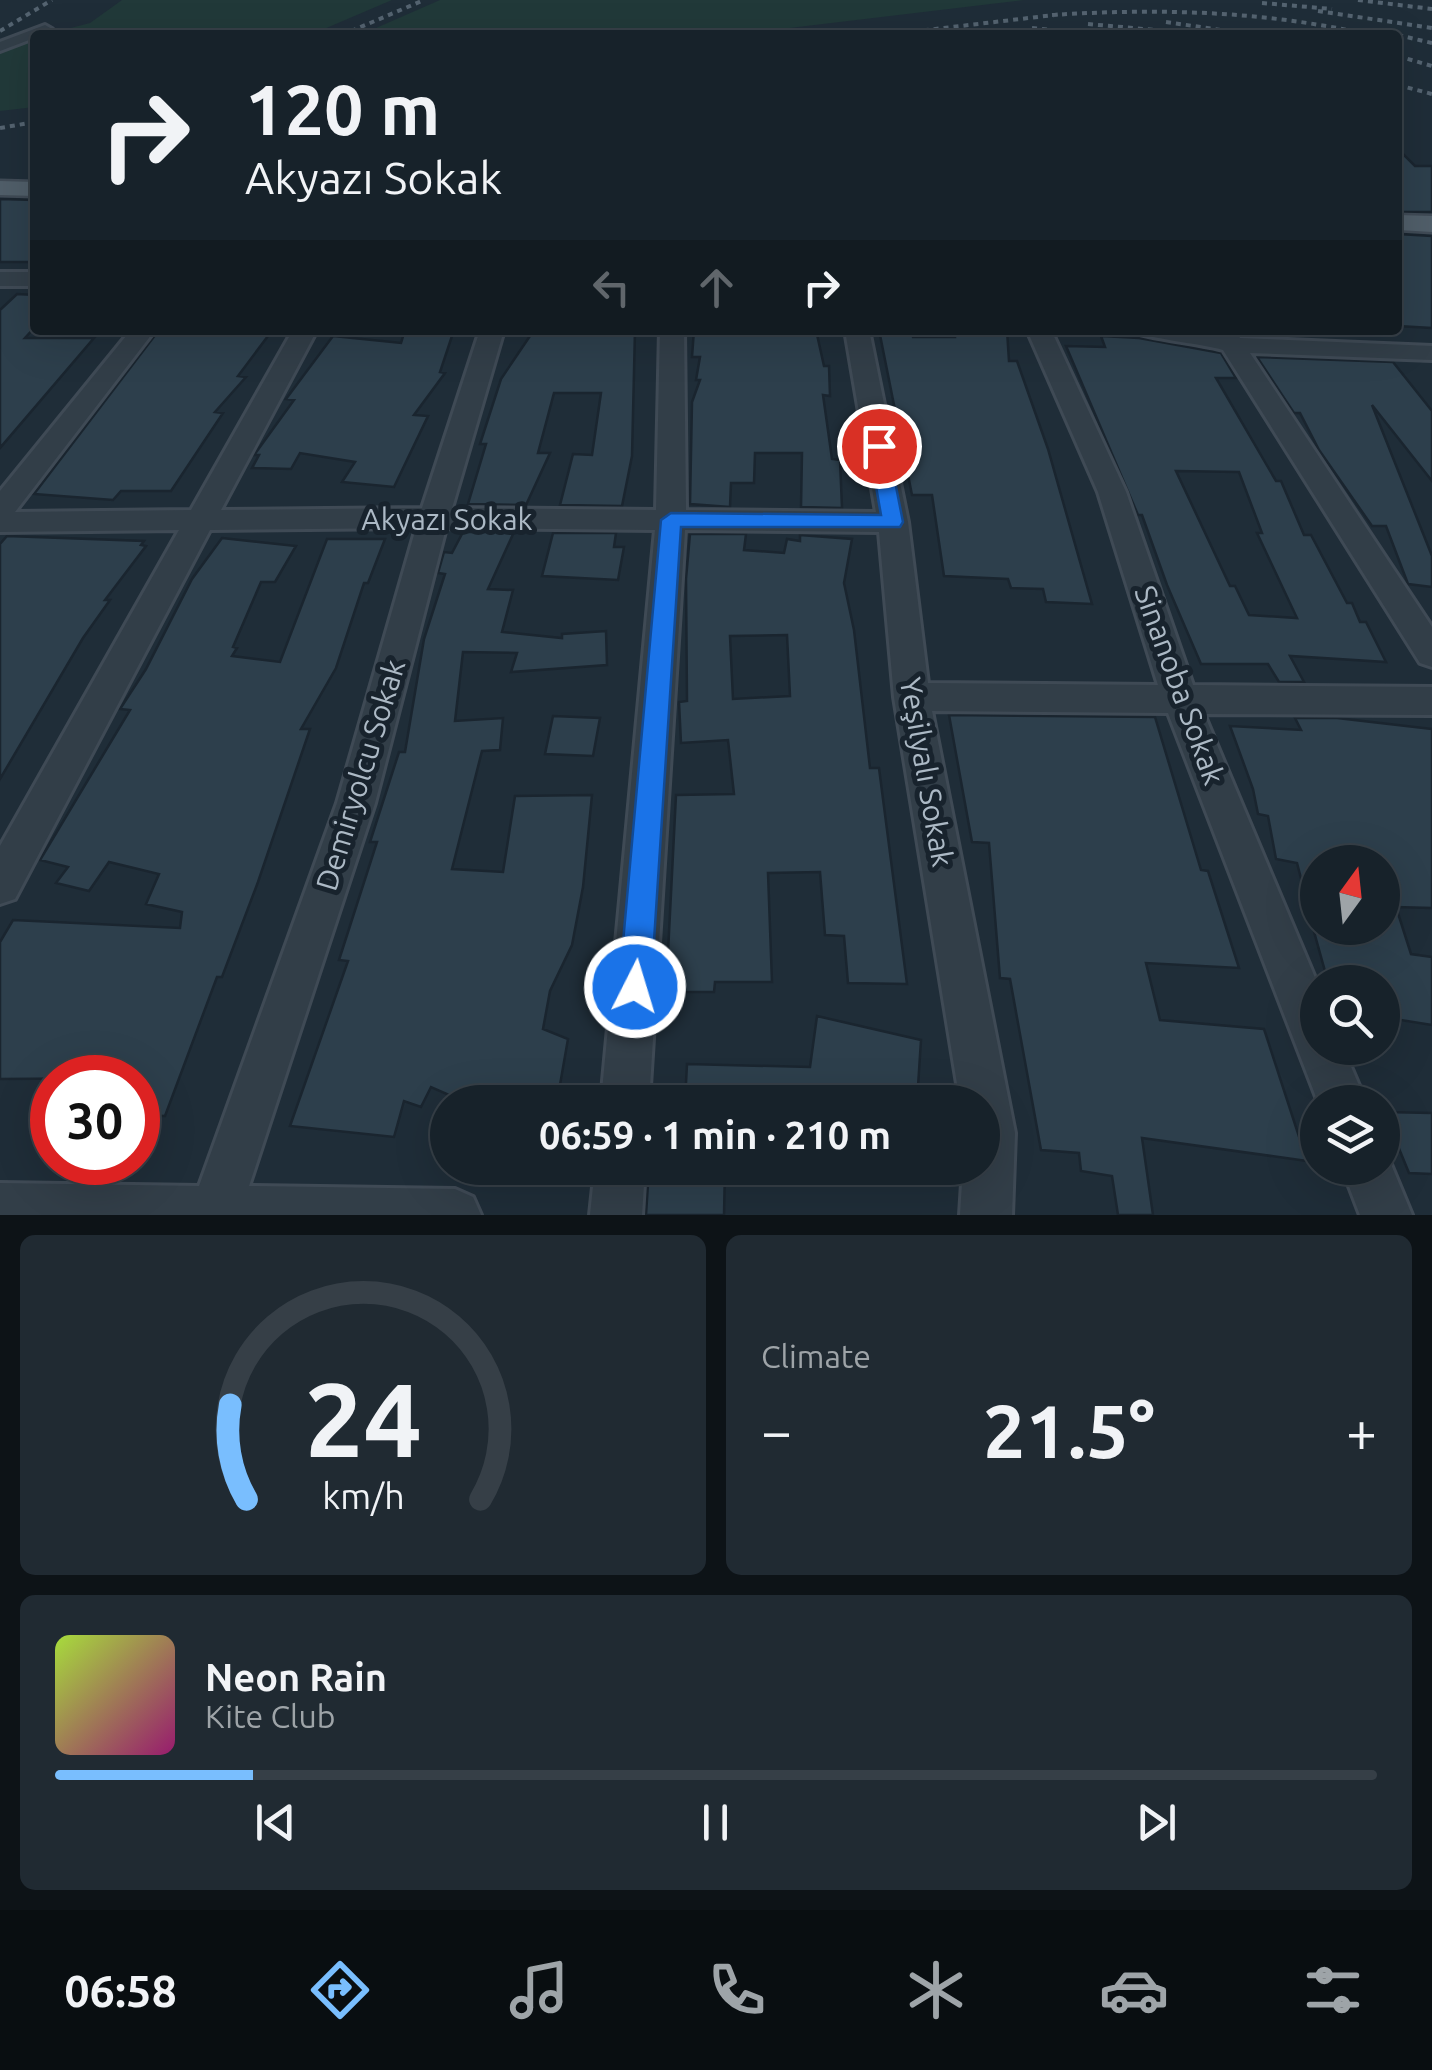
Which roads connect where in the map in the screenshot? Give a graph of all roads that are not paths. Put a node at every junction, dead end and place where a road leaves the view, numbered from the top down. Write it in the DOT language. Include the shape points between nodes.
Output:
graph roads {
  1 [pos="30,36"];
  2 [pos="0,47"];
  3 [pos="0,188"];
  4 [pos="30,188"];
  5 [pos="1402,224"];
  6 [pos="1432,224"];
  7 [pos="19,279"];
  8 [pos="0,301"];
  9 [pos="140,335"];
  10 [pos="302,335"];
  11 [pos="490,335"];
  12 [pos="672,335"];
  13 [pos="858,335"];
  14 [pos="1041,335"];
  15 [pos="1368,335"];
  16 [pos="1229,338"];
  17 [pos="1382,350"];
  18 [pos="1429,356"];
  19 [pos="0,511"];
  20 [pos="434,518"];
  21 [pos="671,520"];
  22 [pos="198,521"];
  23 [pos="0,522"];
  24 [pos="893,522"];
  25 [pos="1432,654"];
  26 [pos="912,697"];
  27 [pos="1182,701"];
  28 [pos="1432,701"];
  29 [pos="0,884"];
  30 [pos="1300,996"];
  31 [pos="626,1085"];
  32 [pos="619,1185"];
  33 [pos="1375,1185"];
  34 [pos="0,1209"];
  35 [pos="215,1214"];
  36 [pos="455,1215"];
  37 [pos="616,1215"];
  38 [pos="986,1215"];
  39 [pos="1386,1215"];
  1 -- 2 [label="street"];
  3 -- 4 [label="main road"];
  5 -- 6 [label="main road"];
  7 -- 8 [label="street"];
  9 -- 19 [label="street"];
  10 -- 22 [label="street"];
  11 -- 20 [label="street, Demiryolcu Sokak"];
  12 -- 21 [label="street"];
  13 -- 24 [label="street, Yeşilyalı Sokak"];
  14 -- 27 [label="street, Sinanoba Sokak" via="1112,492"];
  15 -- 17 [label="street"];
  16 -- 17 [label="street"];
  16 -- 25 [label="street"];
  17 -- 18 [label="street"];
  20 -- 21 [label="street, Akyazı Sokak"];
  20 -- 22 [label="street, Akyazı Sokak"];
  20 -- 35 [label="street, Demiryolcu Sokak" via="356,802"];
  21 -- 24 [label="street, Akyazı Sokak"];
  21 -- 31 [label="street"];
  22 -- 23 [label="street, Akyazı Sokak"];
  22 -- 29 [label="street"];
  24 -- 26 [label="street, Yeşilyalı Sokak"];
  26 -- 27 [label="street"];
  26 -- 38 [label="street, Yeşilyalı Sokak" via="990,1133"];
  27 -- 28 [label="street"];
  27 -- 30 [label="street, Sinanoba Sokak"];
  32 -- 37 [label="street"];
  33 -- 39 [label="street"];
  34 -- 35 [label="street"];
  35 -- 36 [label="street"];
}
